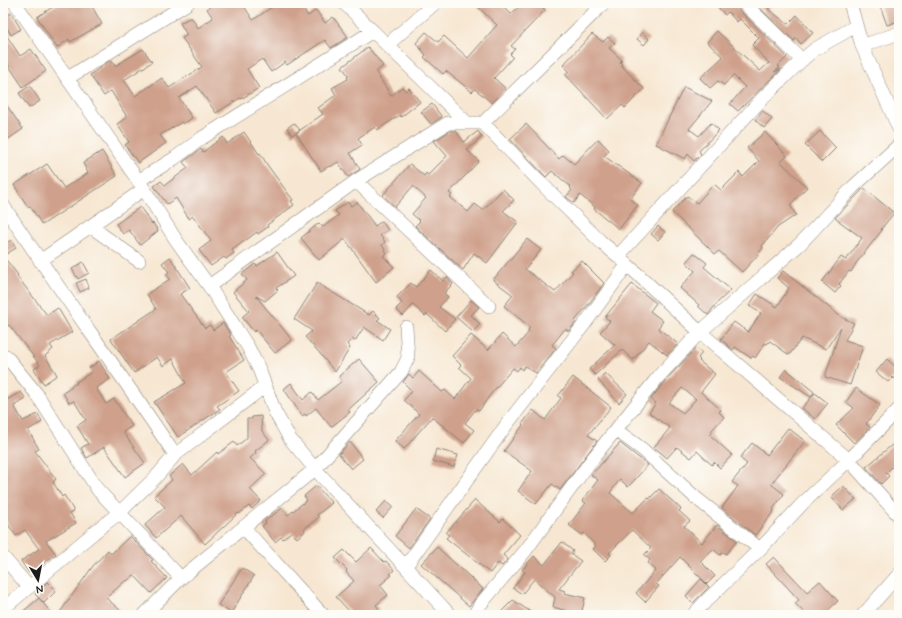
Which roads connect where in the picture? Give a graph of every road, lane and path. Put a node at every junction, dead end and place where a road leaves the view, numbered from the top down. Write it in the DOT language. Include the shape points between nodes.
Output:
graph roads {
  1 [pos="6,3"];
  2 [pos="15,3"];
  3 [pos="188,3"];
  4 [pos="344,3"];
  5 [pos="435,3"];
  6 [pos="604,3"];
  7 [pos="744,3"];
  8 [pos="850,3"];
  9 [pos="3,5"];
  10 [pos="856,26"];
  11 [pos="372,30"];
  12 [pos="899,33"];
  13 [pos="388,45"];
  14 [pos="862,46"];
  15 [pos="802,60"];
  16 [pos="68,78"];
  17 [pos="466,122"];
  18 [pos="483,123"];
  19 [pos="899,129"];
  20 [pos="899,145"];
  21 [pos="356,181"];
  22 [pos="141,185"];
  23 [pos="3,205"];
  24 [pos="90,226"];
  25 [pos="618,256"];
  26 [pos="40,260"];
  27 [pos="139,261"];
  28 [pos="627,265"];
  29 [pos="209,286"];
  30 [pos="489,306"];
  31 [pos="406,327"];
  32 [pos="700,332"];
  33 [pos="3,355"];
  34 [pos="265,386"];
  35 [pos="899,409"];
  36 [pos="616,430"];
  37 [pos="176,455"];
  38 [pos="849,460"];
  39 [pos="315,469"];
  40 [pos="119,513"];
  41 [pos="899,516"];
  42 [pos="244,528"];
  43 [pos="760,549"];
  44 [pos="3,557"];
  45 [pos="406,566"];
  46 [pos="899,574"];
  47 [pos="181,578"];
  48 [pos="29,587"];
  49 [pos="3,609"];
  50 [pos="144,615"];
  51 [pos="323,615"];
  52 [pos="450,615"];
  53 [pos="474,615"];
  54 [pos="693,615"];
  55 [pos="863,615"];
  1 -- 9 [label="street"];
  2 -- 16 [label="street"];
  3 -- 16 [label="street"];
  4 -- 11 [label="street"];
  5 -- 13 [label="street"];
  6 -- 18 [label="street"];
  7 -- 15 [label="street"];
  8 -- 10 [label="street"];
  10 -- 14 [label="street"];
  10 -- 15 [label="street" via="815,48"];
  11 -- 13 [label="street"];
  11 -- 22 [label="street" via="202,138"];
  12 -- 14 [label="street"];
  13 -- 17 [label="street"];
  14 -- 19 [label="street"];
  15 -- 25 [label="street" via="756,106"];
  16 -- 22 [label="street"];
  17 -- 18 [label="street"];
  17 -- 21 [label="street" via="448,123"];
  18 -- 25 [label="street" via="544,186"];
  20 -- 32 [label="street" via="853,187 788,255"];
  21 -- 29 [label="street"];
  21 -- 30 [label="street"];
  22 -- 24 [label="street"];
  22 -- 29 [label="street"];
  23 -- 26 [label="street"];
  24 -- 26 [label="street"];
  24 -- 27 [label="street"];
  25 -- 28 [label="street"];
  26 -- 37 [label="street"];
  28 -- 32 [label="street"];
  28 -- 45 [label="street" via="507,424"];
  29 -- 34 [label="street" via="248,347"];
  31 -- 39 [label="street" via="408,358 401,372"];
  32 -- 36 [label="street" via="659,376"];
  32 -- 38 [label="street"];
  33 -- 40 [label="street" via="36,393 91,480"];
  34 -- 37 [label="street"];
  34 -- 39 [label="street" via="275,412 290,439"];
  35 -- 38 [label="street"];
  36 -- 43 [label="street"];
  36 -- 53 [label="street"];
  37 -- 40 [label="street"];
  38 -- 41 [label="street"];
  38 -- 43 [label="street" via="803,503"];
  39 -- 42 [label="street"];
  39 -- 45 [label="street"];
  40 -- 47 [label="street"];
  40 -- 48 [label="street"];
  42 -- 47 [label="street"];
  42 -- 51 [label="street"];
  43 -- 54 [label="street"];
  44 -- 48 [label="street"];
  45 -- 52 [label="street"];
  46 -- 55 [label="street"];
  47 -- 50 [label="street"];
  48 -- 49 [label="street"];
}
